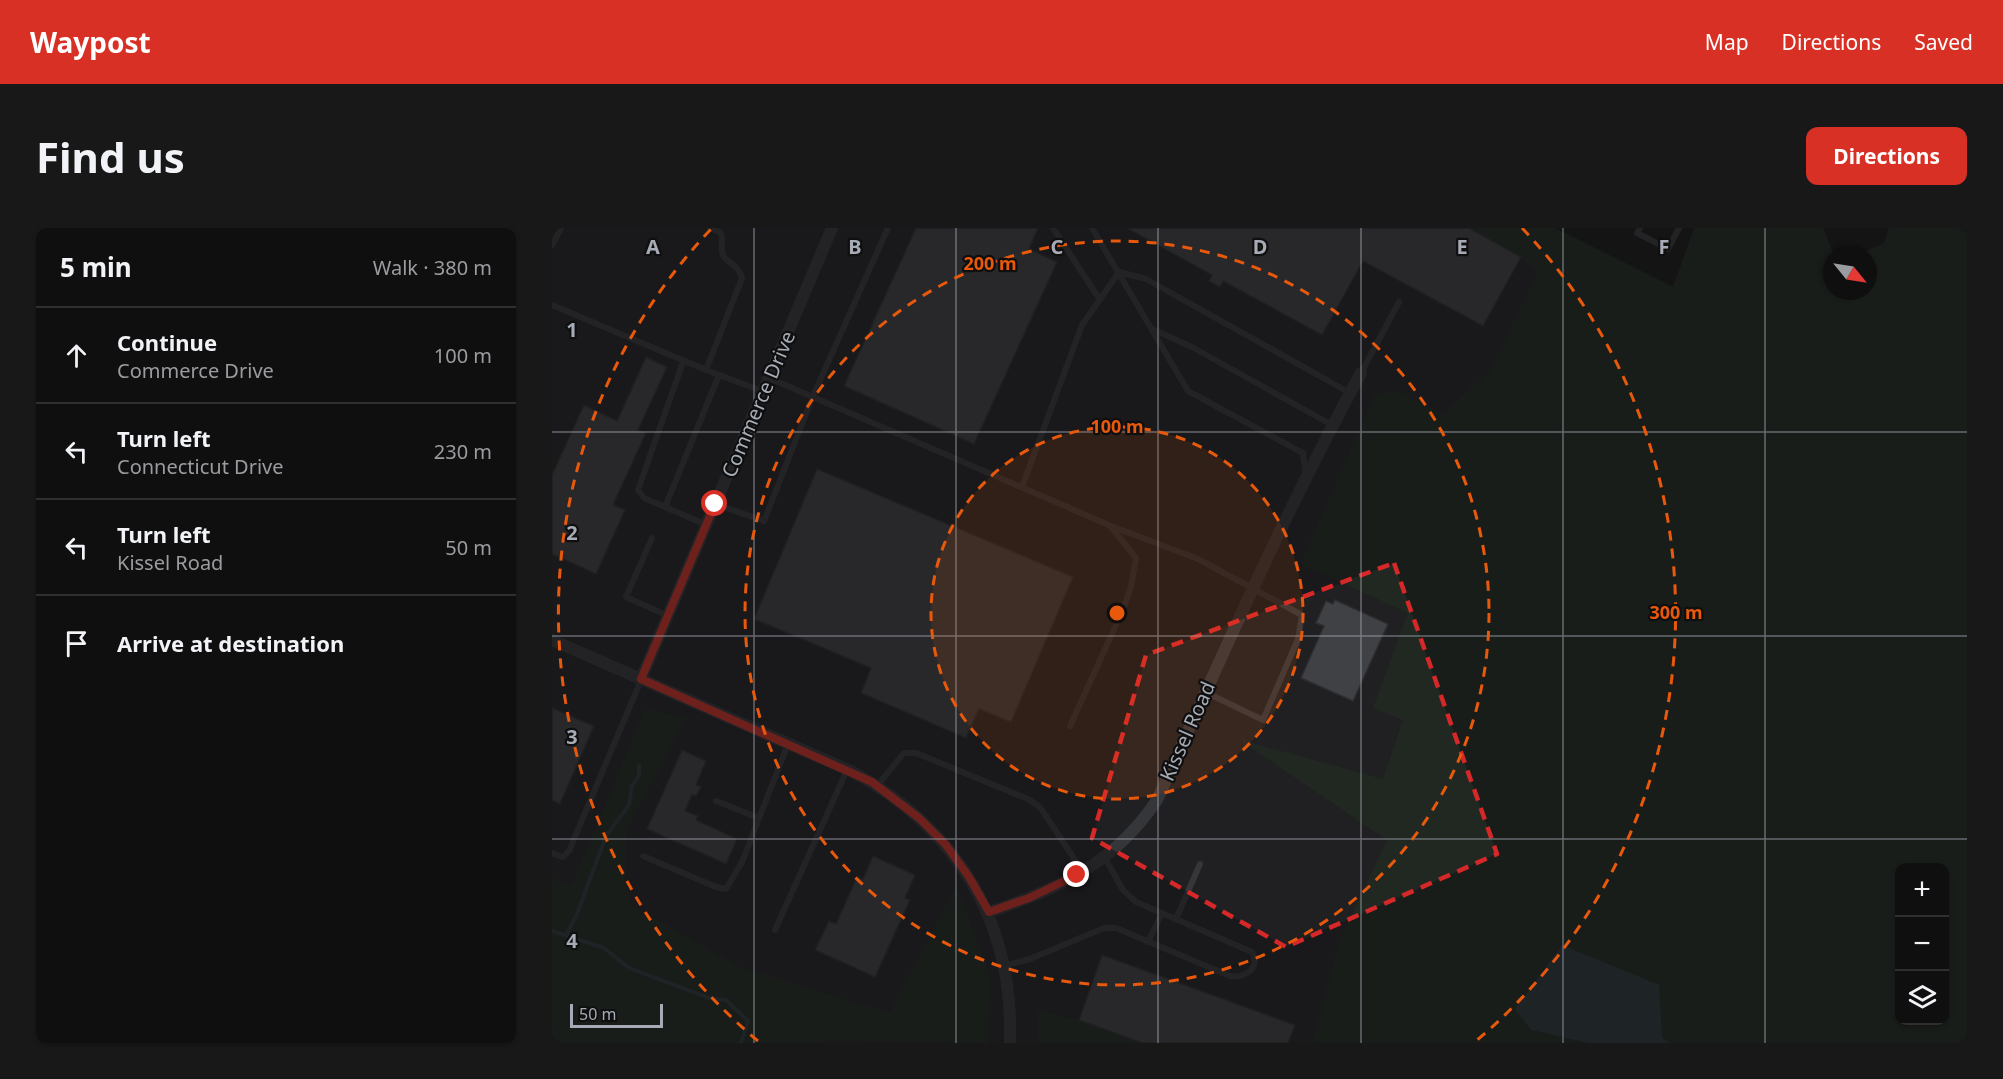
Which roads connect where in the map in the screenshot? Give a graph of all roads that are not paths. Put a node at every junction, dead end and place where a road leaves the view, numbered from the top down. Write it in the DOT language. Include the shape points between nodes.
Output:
graph roads {
  1 [pos="561,228"];
  2 [pos="710,228"];
  3 [pos="832,228"];
  4 [pos="888,228"];
  5 [pos="1053,228"];
  6 [pos="1092,228"];
  7 [pos="1631,228"];
  8 [pos="1679,228"];
  9 [pos="1638,230"];
  10 [pos="552,245"];
  11 [pos="1119,272"];
  12 [pos="1100,300"];
  13 [pos="1399,302"];
  14 [pos="552,305"];
  15 [pos="1152,329"];
  16 [pos="683,362"];
  17 [pos="706,370"];
  18 [pos="1361,373"];
  19 [pos="719,375"];
  20 [pos="769,378"];
  21 [pos="763,392"];
  22 [pos="1350,393"];
  23 [pos="813,396"];
  24 [pos="1332,425"];
  25 [pos="1306,476"];
  26 [pos="1022,487"];
  27 [pos="715,504"];
  28 [pos="665,507"];
  29 [pos="707,525"];
  30 [pos="1111,526"];
  31 [pos="652,538"];
  32 [pos="1254,587"];
  33 [pos="668,616"];
  34 [pos="552,640"];
  35 [pos="641,679"];
  36 [pos="1204,692"];
  37 [pos="1070,726"];
  38 [pos="788,744"];
  39 [pos="847,769"];
  40 [pos="878,786"];
  41 [pos="716,801"];
  42 [pos="759,818"];
  43 [pos="552,853"];
  44 [pos="643,856"];
  45 [pos="1105,858"];
  46 [pos="1200,864"];
  47 [pos="1083,872"];
  48 [pos="989,912"];
  49 [pos="1162,913"];
  50 [pos="1176,919"];
  51 [pos="775,930"];
  52 [pos="1148,942"];
  53 [pos="1004,966"];
  54 [pos="1010,1043"];
  1 -- 10 [label="lane"];
  2 -- 17 [label="lane" via="721,233 722,252 742,278"];
  3 -- 20 [label="street, Commerce Drive"];
  4 -- 23 [label="lane"];
  5 -- 12 [label="lane"];
  6 -- 11 [label="lane"];
  7 -- 9 [label="lane"];
  8 -- 9 [label="lane" via="1668,249"];
  11 -- 12 [label="lane"];
  11 -- 15 [label="lane"];
  11 -- 22 [label="lane" via="1146,279"];
  12 -- 26 [label="lane" via="1082,325"];
  13 -- 18 [label="lane"];
  14 -- 16 [label="lane"];
  15 -- 24 [label="lane"];
  15 -- 25 [label="lane" via="1188,391 1303,453"];
  16 -- 17 [label="lane"];
  16 -- 28 [label="lane" via="638,484 640,495"];
  17 -- 19 [label="lane"];
  18 -- 22 [label="street, Kissel Road"];
  19 -- 21 [label="lane"];
  19 -- 28 [label="lane"];
  20 -- 21 [label="street, Commerce Drive"];
  20 -- 23 [label="lane"];
  21 -- 27 [label="street, Commerce Drive"];
  22 -- 24 [label="street, Kissel Road"];
  23 -- 26 [label="lane"];
  23 -- 27 [label="lane" via="764,521"];
  24 -- 25 [label="street, Kissel Road"];
  25 -- 32 [label="street, Kissel Road"];
  26 -- 30 [label="lane"];
  27 -- 29 [label="street, Commerce Drive"];
  28 -- 29 [label="lane"];
  29 -- 33 [label="street, Commerce Drive"];
  30 -- 32 [label="lane" via="1178,550"];
  30 -- 37 [label="lane" via="1136,558 1131,587"];
  31 -- 33 [label="lane" via="626,597"];
  32 -- 36 [label="street, Kissel Road"];
  32 -- 36 [label="lane" via="1302,615 1298,639 1263,720"];
  33 -- 35 [label="street, Commerce Drive"];
  34 -- 35 [label="street"];
  35 -- 38 [label="street"];
  35 -- 43 [label="lane" via="569,851 563,857"];
  36 -- 45 [label="street, Kissel Road" via="1157,800 1137,828"];
  38 -- 39 [label="street"];
  38 -- 42 [label="lane"];
  39 -- 40 [label="street"];
  39 -- 51 [label="lane"];
  40 -- 47 [label="lane" via="904,753 916,753 1028,799 1040,807"];
  40 -- 48 [label="street" via="946,845"];
  41 -- 42 [label="lane"];
  42 -- 44 [label="lane" via="726,889"];
  45 -- 47 [label="street, Kissel Road"];
  45 -- 49 [label="lane" via="1123,890 1136,902"];
  46 -- 50 [label="lane"];
  47 -- 48 [label="street, Kissel Road"];
  48 -- 53 [label="street"];
  49 -- 50 [label="lane"];
  49 -- 52 [label="lane"];
  50 -- 52 [label="lane" via="1252,952 1254,963 1248,974 1242,978 1230,976"];
  52 -- 53 [label="lane" via="1116,928 1104,928"];
  53 -- 54 [label="street"];
}
